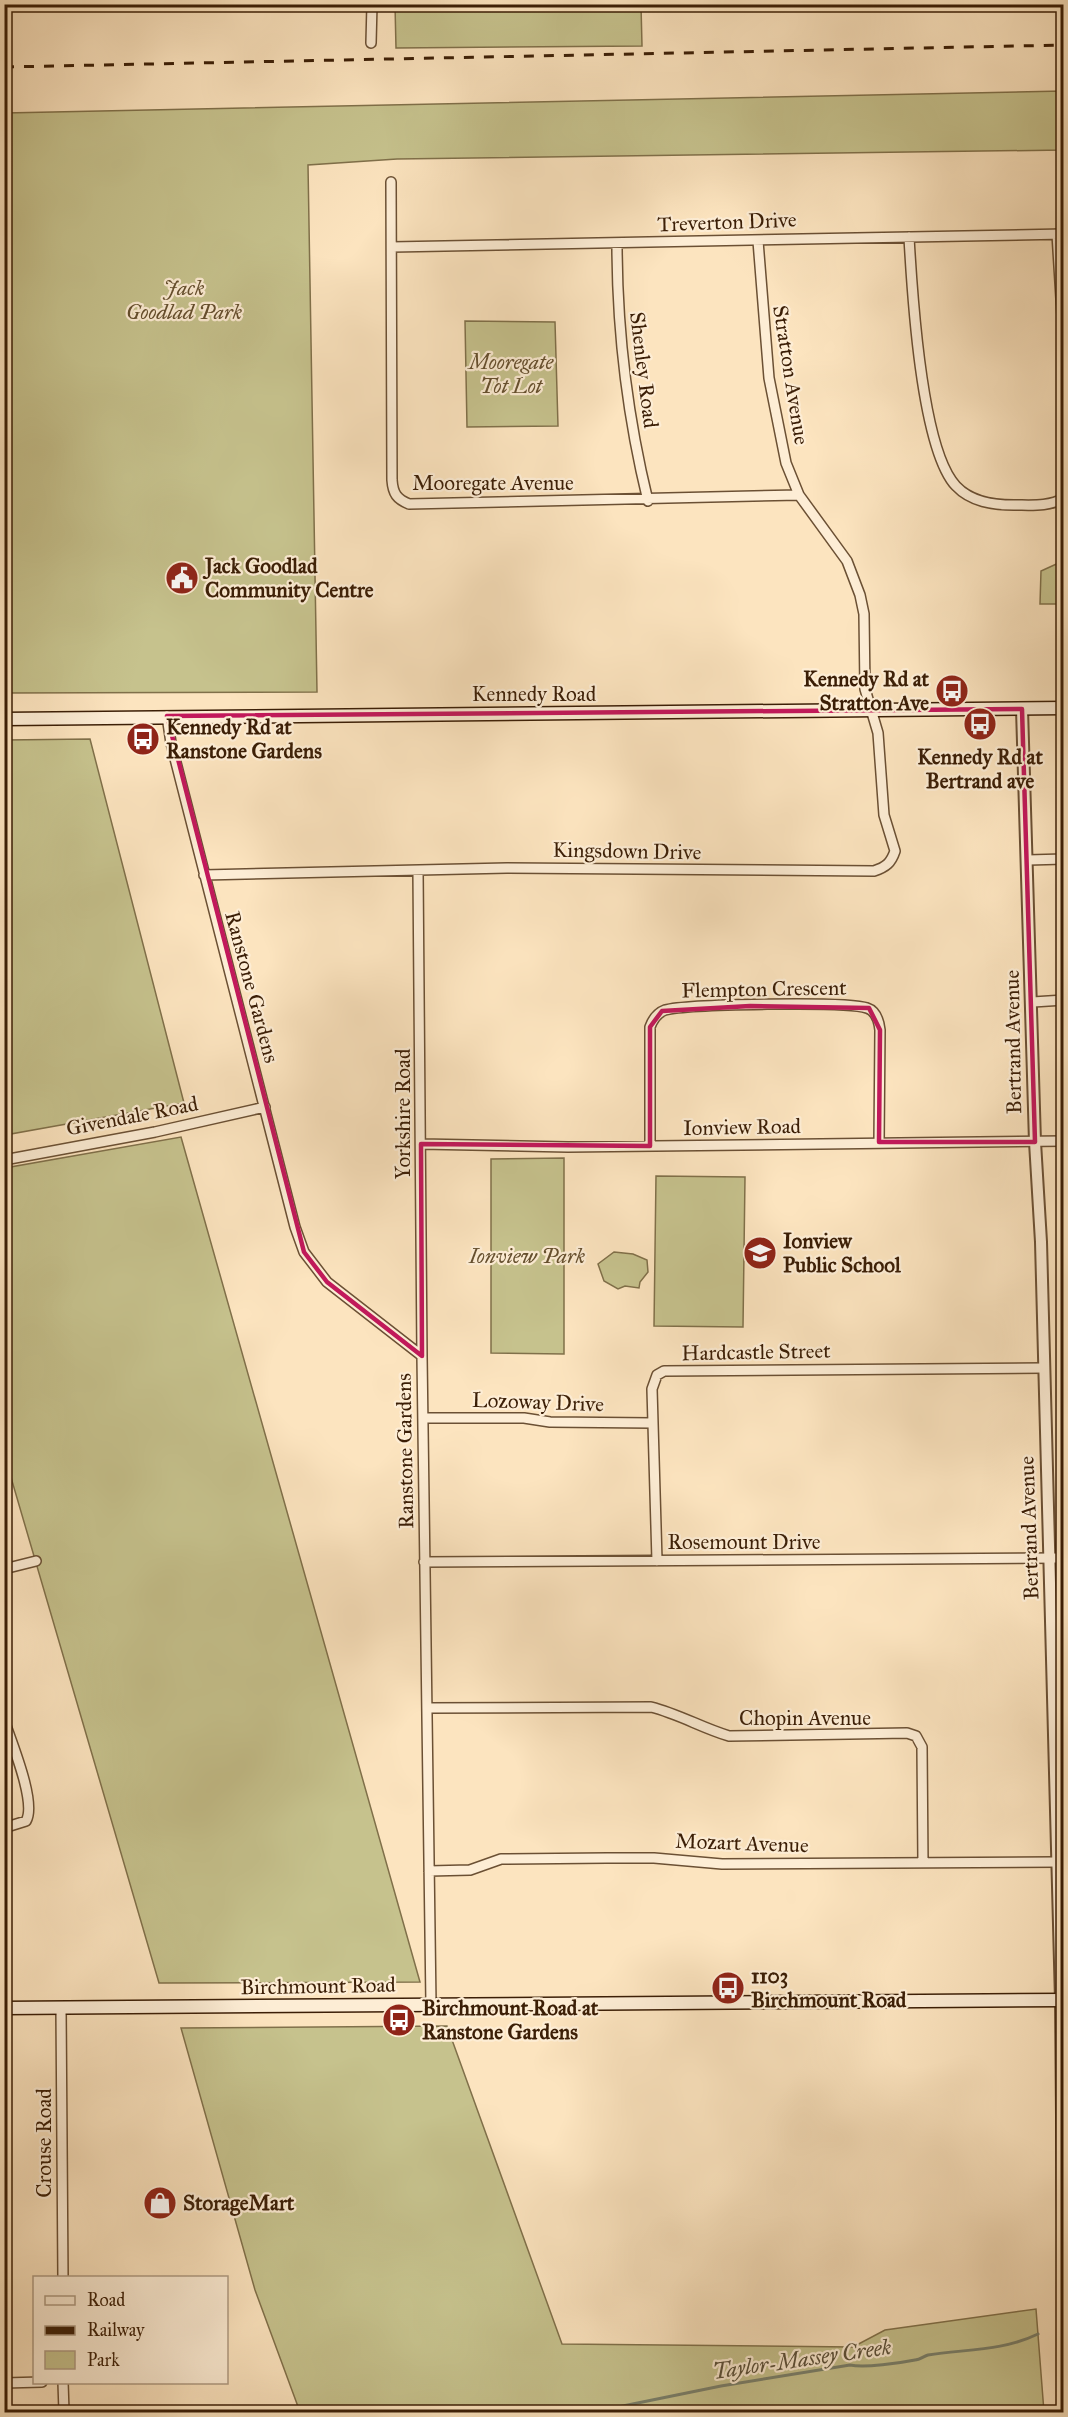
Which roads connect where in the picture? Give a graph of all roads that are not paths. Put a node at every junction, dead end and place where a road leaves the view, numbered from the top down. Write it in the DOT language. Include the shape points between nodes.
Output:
graph roads {
  1 [pos="372,4"];
  2 [pos="371,43"];
  3 [pos="391,182"];
  4 [pos="1060,234"];
  5 [pos="909,237"];
  6 [pos="758,240"];
  7 [pos="617,243"];
  8 [pos="392,247"];
  9 [pos="1064,347"];
  10 [pos="800,495"];
  11 [pos="1064,498"];
  12 [pos="648,501"];
  13 [pos="1064,708"];
  14 [pos="1022,709"];
  15 [pos="870,710"];
  16 [pos="167,716"];
  17 [pos="4,719"];
  18 [pos="1064,859"];
  19 [pos="1028,860"];
  20 [pos="418,871"];
  21 [pos="204,875"];
  22 [pos="1064,1000"];
  23 [pos="1032,1002"];
  24 [pos="265,1107"];
  25 [pos="1064,1141"];
  26 [pos="879,1142"];
  27 [pos="1035,1142"];
  28 [pos="421,1144"];
  29 [pos="650,1146"];
  30 [pos="4,1160"];
  31 [pos="422,1356"];
  32 [pos="1044,1368"];
  33 [pos="423,1418"];
  34 [pos="652,1423"];
  35 [pos="1049,1558"];
  36 [pos="1064,1558"];
  37 [pos="36,1561"];
  38 [pos="657,1561"];
  39 [pos="424,1562"];
  40 [pos="4,1569"];
  41 [pos="428,1708"];
  42 [pos="4,1720"];
  43 [pos="1058,1725"];
  44 [pos="4,1823"];
  45 [pos="1057,1862"];
  46 [pos="923,1863"];
  47 [pos="429,1871"];
  48 [pos="1062,2000"];
  49 [pos="431,2004"];
  50 [pos="4,2008"];
  51 [pos="61,2008"];
  52 [pos="63,2276"];
  53 [pos="1064,2346"];
  54 [pos="33,2382"];
  55 [pos="4,2383"];
  56 [pos="63,2384"];
  57 [pos="64,2412"];
  1 -- 2 [label="street"];
  3 -- 8 [label="street, Mooregate Avenue"];
  4 -- 5 [label="street, Treverton Drive"];
  4 -- 9 [label="street"];
  5 -- 6 [label="street, Treverton Drive"];
  5 -- 11 [label="street" via="924,386 940,459 950,478 968,496 993,504 1047,504"];
  6 -- 7 [label="street, Treverton Drive"];
  6 -- 10 [label="street, Stratton Avenue" via="769,378 786,463"];
  7 -- 8 [label="street, Treverton Drive"];
  7 -- 12 [label="street, Shenley Road" via="619,339"];
  8 -- 12 [label="street, Mooregate Avenue" via="392,480 398,500 409,504"];
  10 -- 12 [label="street, Mooregate Avenue"];
  10 -- 15 [label="street, Stratton Avenue" via="856,579 864,614 865,688"];
  13 -- 14 [label="main road, Kennedy Road"];
  14 -- 15 [label="main road, Kennedy Road"];
  14 -- 19 [label="street, Bertrand Avenue"];
  15 -- 16 [label="main road, Kennedy Road"];
  15 -- 20 [label="street, Kingsdown Drive" via="878,733 884,815 895,851 884,868"];
  16 -- 17 [label="main road, Kennedy Road"];
  16 -- 21 [label="street, Ranstone Gardens"];
  18 -- 19 [label="street"];
  19 -- 23 [label="street, Bertrand Avenue"];
  20 -- 21 [label="street, Kingsdown Drive"];
  20 -- 28 [label="street, Yorkshire Road"];
  21 -- 24 [label="street, Ranstone Gardens"];
  22 -- 23 [label="street"];
  23 -- 27 [label="street, Bertrand Avenue"];
  24 -- 30 [label="street, Givendale Road"];
  24 -- 31 [label="street, Ranstone Gardens" via="295,1227 312,1266"];
  25 -- 27 [label="street, Ionview Road"];
  26 -- 27 [label="street, Ionview Road"];
  26 -- 29 [label="street, Ionview Road"];
  26 -- 29 [label="street, Flempton Crescent" via="880,1030 873,1011 855,1005 750,1006 677,1008 662,1011 654,1018 650,1027"];
  27 -- 32 [label="street, Bertrand Avenue"];
  28 -- 29 [label="street, Ionview Road"];
  28 -- 31 [label="street, Yorkshire Road"];
  31 -- 33 [label="street, Ranstone Gardens"];
  32 -- 34 [label="street, Hardcastle Street" via="664,1371 653,1381"];
  32 -- 35 [label="street, Bertrand Avenue"];
  33 -- 34 [label="street, Lozoway Drive"];
  33 -- 39 [label="street, Ranstone Gardens"];
  34 -- 38 [label="street, Hardcastle Street"];
  35 -- 36 [label="street, Rosemount Drive"];
  35 -- 38 [label="street, Rosemount Drive"];
  35 -- 43 [label="street, Bertrand Avenue"];
  37 -- 40 [label="street"];
  38 -- 39 [label="street, Rosemount Drive"];
  39 -- 41 [label="street, Ranstone Gardens"];
  41 -- 46 [label="street, Chopin Avenue" via="651,1707 729,1736 907,1733 916,1736 922,1746"];
  41 -- 47 [label="street, Ranstone Gardens"];
  42 -- 44 [label="street" via="29,1801 26,1821 10,1826"];
  43 -- 45 [label="street, Bertrand Avenue"];
  45 -- 46 [label="street, Mozart Avenue"];
  45 -- 48 [label="street, Bertrand Avenue"];
  46 -- 47 [label="street, Mozart Avenue" via="501,1859 470,1870"];
  47 -- 49 [label="street, Ranstone Gardens"];
  48 -- 49 [label="main road, Birchmount Road"];
  48 -- 53 [label="street, Bertrand Avenue"];
  49 -- 51 [label="main road, Birchmount Road"];
  50 -- 51 [label="main road, Birchmount Road"];
  51 -- 52 [label="street, Crouse Road"];
  54 -- 55 [label="street"];
  56 -- 57 [label="street"];
}
